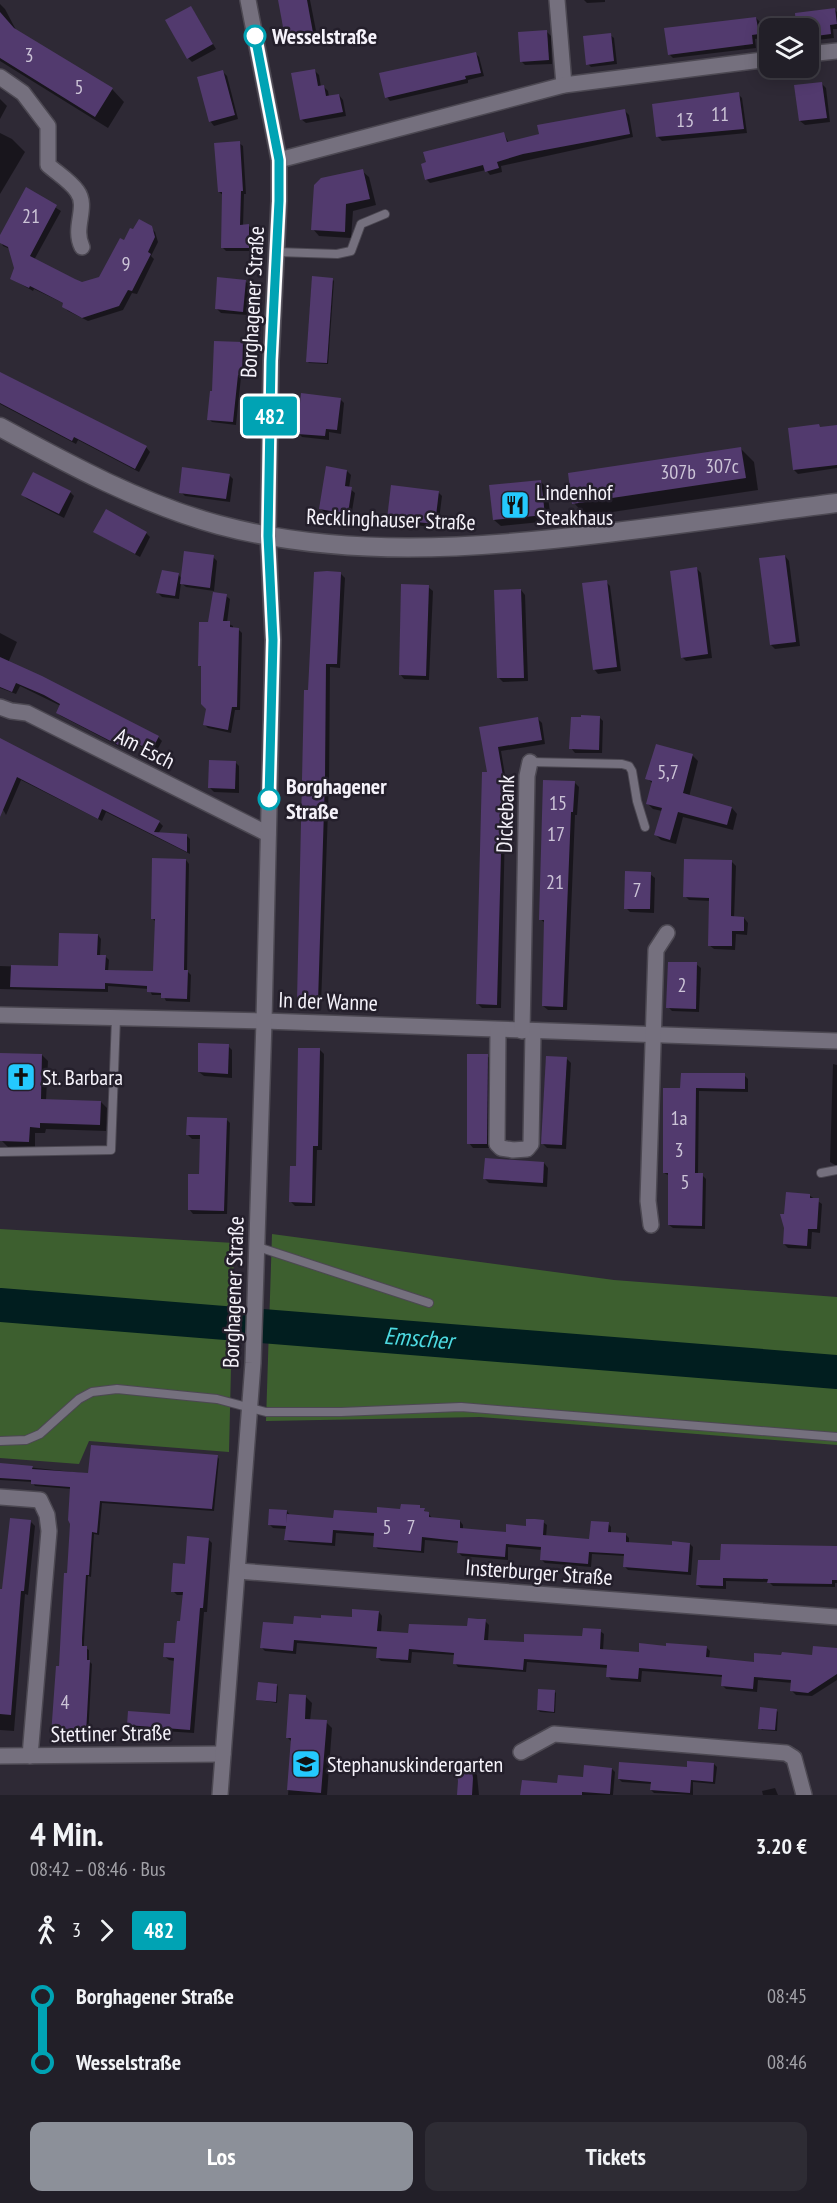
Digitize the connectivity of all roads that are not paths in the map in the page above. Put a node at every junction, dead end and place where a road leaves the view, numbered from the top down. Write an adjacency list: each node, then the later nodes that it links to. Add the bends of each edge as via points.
1 (248, 0): 8 (street, Borghagener Straße)
2 (557, 0): 7 (street)
3 (837, 51): 4 (street)
4 (819, 53)
5 (759, 60): 7 (street)
6 (0, 77): 10 (street, via 23,93 48,126 48,165 78,192 82,204 77,237)
7 (564, 85): 8 (street)
8 (279, 160): 11 (street, Borghagener Straße)
9 (386, 214): 11 (lane, via 361,224 351,252)
10 (82, 247)
11 (277, 252): 14 (street, Borghagener Straße)
12 (0, 427): 14 (street, Recklinghauser Straße, via 82,471 172,510)
13 (837, 503): 14 (street, Recklinghauser Straße, via 635,530 465,547 318,544)
14 (268, 536): 18 (street, Borghagener Straße, via 273,640)
15 (0, 706): 18 (street, Am Esch, via 27,713)
16 (530, 762): 17 (lane, Dickebank, via 629,766); 24 (street, Dickebank)
17 (645, 827)
18 (268, 834): 22 (street, Borghagener Straße)
19 (667, 933): 25 (street, via 656,950)
20 (0, 1015): 21 (street, In der Wanne)
21 (116, 1018): 22 (street, In der Wanne); 27 (lane, via 111,1150)
22 (264, 1021): 23 (street, In der Wanne); 31 (street, Borghagener Straße)
23 (498, 1030): 24 (street, In der Wanne); 24 (street, Dickebank, via 497,1144 513,1150 527,1149 531,1144)
24 (528, 1031): 25 (street, In der Wanne)
25 (653, 1033): 26 (street, In der Wanne); 30 (street, via 648,1201)
26 (837, 1041)
27 (0, 1152)
28 (837, 1170): 29 (lane)
29 (821, 1173)
30 (651, 1226)
31 (258, 1247): 32 (lane); 33 (street, Borghagener Straße)
32 (429, 1303)
33 (250, 1407): 34 (lane, via 266,1412 461,1407); 35 (lane, via 217,1399 128,1390 92,1392 40,1434 26,1440); 37 (street, Borghagener Straße)
34 (837, 1437)
35 (0, 1441)
36 (0, 1497): 42 (street, via 40,1500 49,1531)
37 (238, 1571): 38 (street, Insterburger Straße); 40 (street, Borghagener Straße)
38 (837, 1617)
39 (521, 1752): 44 (street, via 554,1734 786,1753 794,1758)
40 (223, 1754): 42 (street, Stettiner Straße); 43 (street, Borghagener Straße)
41 (0, 1756): 42 (street, Stettiner Straße)
42 (30, 1756)
43 (220, 1795)
44 (804, 1795)

